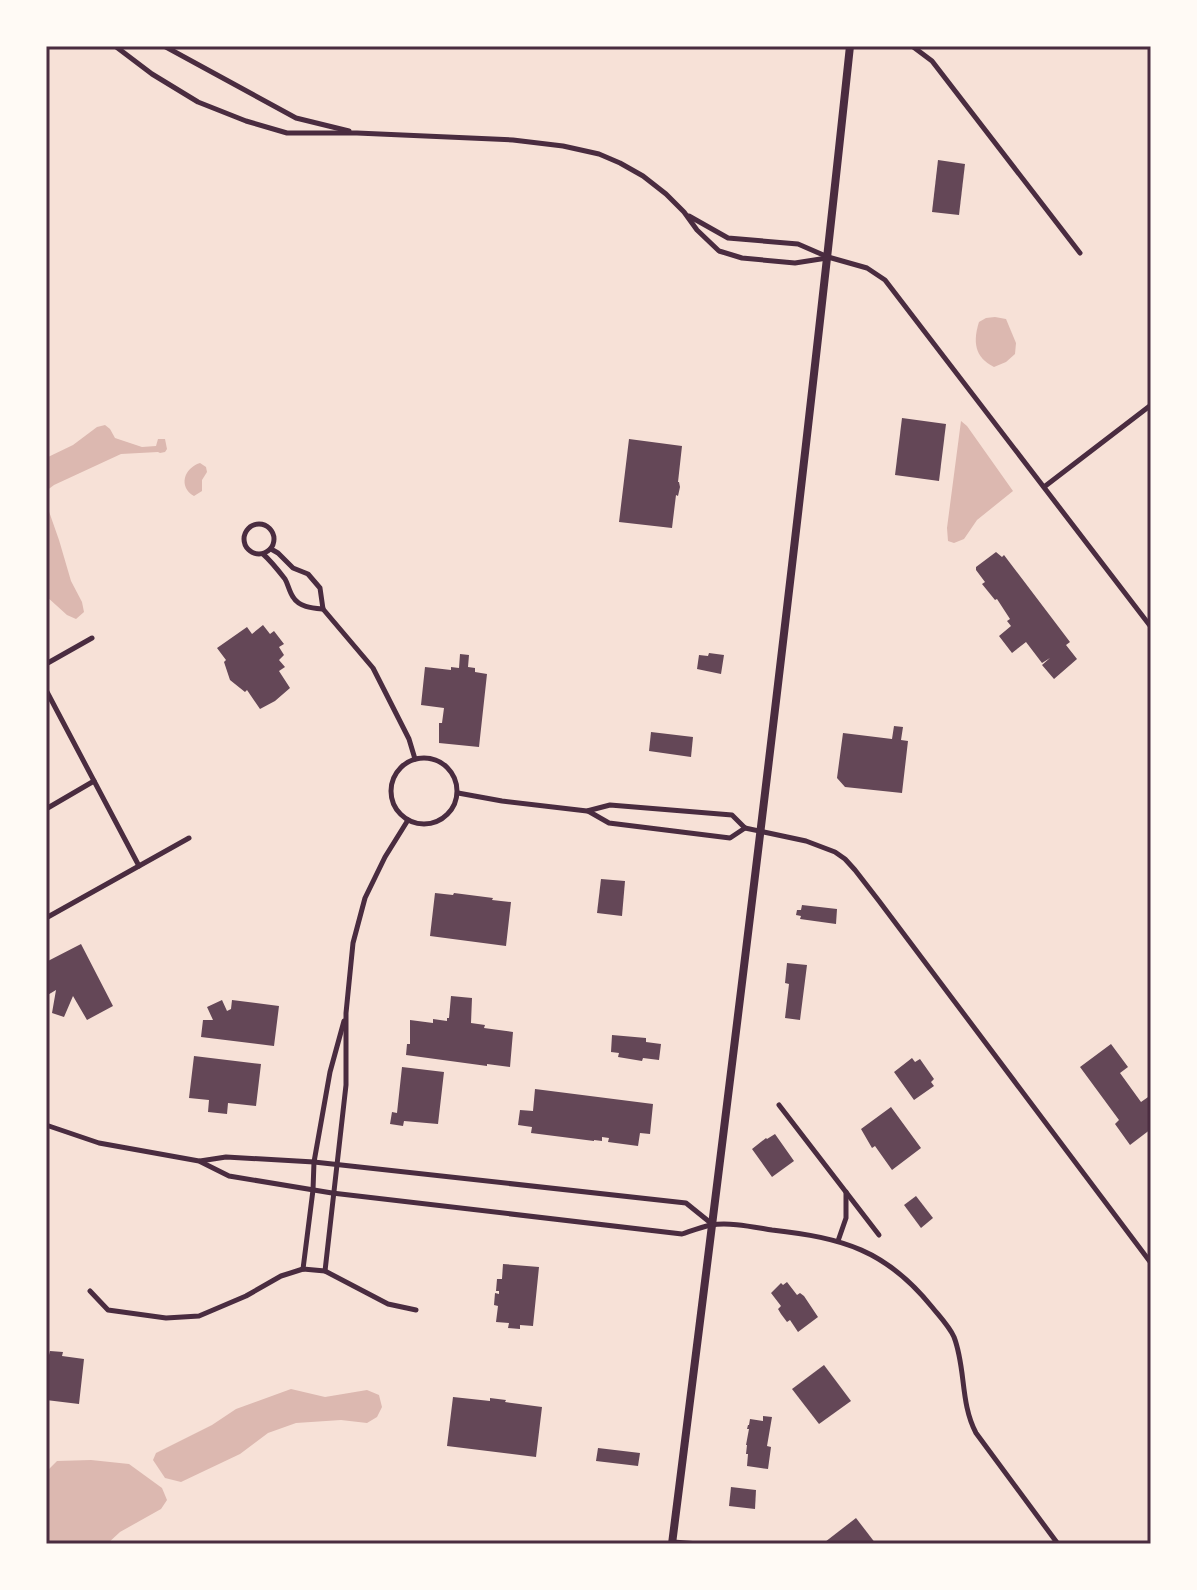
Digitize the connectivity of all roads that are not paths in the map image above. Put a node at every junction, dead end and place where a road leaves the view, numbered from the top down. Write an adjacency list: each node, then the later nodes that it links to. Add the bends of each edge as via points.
1 (115, 46): 5 (street, via 198,102 246,121 287,133)
2 (164, 46): 5 (street, via 296,118)
3 (850, 46): 8 (main road)
4 (912, 46): 7 (street, via 932,61)
5 (357, 133): 6 (street, via 513,140 599,154 643,176)
6 (684, 212): 8 (street, via 728,238 798,244); 8 (street, via 719,251 795,263)
7 (1080, 253)
8 (828, 257): 10 (street, via 867,268 885,280); 25 (main road)
9 (1151, 405): 10 (street)
10 (1044, 487): 14 (street)
11 (271, 549): 12 (street); 12 (street, via 270,528 252,526 245,544); 13 (street, via 308,574 320,588)
12 (262, 554): 13 (street, via 299,603)
13 (323, 609): 18 (street, via 373,668)
14 (1151, 627)
15 (92, 638): 16 (street)
16 (46, 664)
17 (46, 690): 19 (street)
18 (415, 759): 20 (street, via 445,765); 23 (street, via 399,770 391,789 396,808)
19 (94, 781): 21 (street); 27 (street)
20 (458, 793): 22 (street); 23 (street, via 442,819 422,824)
21 (46, 809)
22 (587, 811): 24 (street, via 610,805 732,815); 24 (street, via 609,823 730,838)
23 (408, 820): 29 (street, via 365,898 353,943)
24 (745, 828): 25 (street)
25 (759, 830): 38 (main road); 41 (street, via 825,847 855,870)
26 (189, 838): 27 (street)
27 (139, 866): 28 (street)
28 (46, 918)
29 (346, 1013): 33 (street); 34 (street)
30 (779, 1105): 35 (street)
31 (46, 1125): 32 (street, via 99,1143)
32 (199, 1161): 33 (street, via 226,1157); 36 (street, via 229,1176)
33 (314, 1162): 34 (street); 36 (street)
34 (338, 1166): 37 (street); 38 (street, via 686,1203)
35 (845, 1189): 39 (street); 40 (street, via 846,1218)
36 (313, 1190): 37 (street); 42 (street)
37 (332, 1193): 38 (street, via 682,1234); 43 (street)
38 (713, 1225): 40 (street); 46 (main road)
39 (879, 1235)
40 (838, 1241): 48 (street, via 899,1272 948,1326 958,1352 968,1418)
41 (1151, 1263)
42 (303, 1269): 43 (street); 44 (street, via 199,1316 166,1318 108,1310)
43 (325, 1271): 45 (street, via 388,1304)
44 (90, 1291)
45 (416, 1310)
46 (673, 1543): 47 (street)
47 (699, 1544)
48 (1058, 1544)

